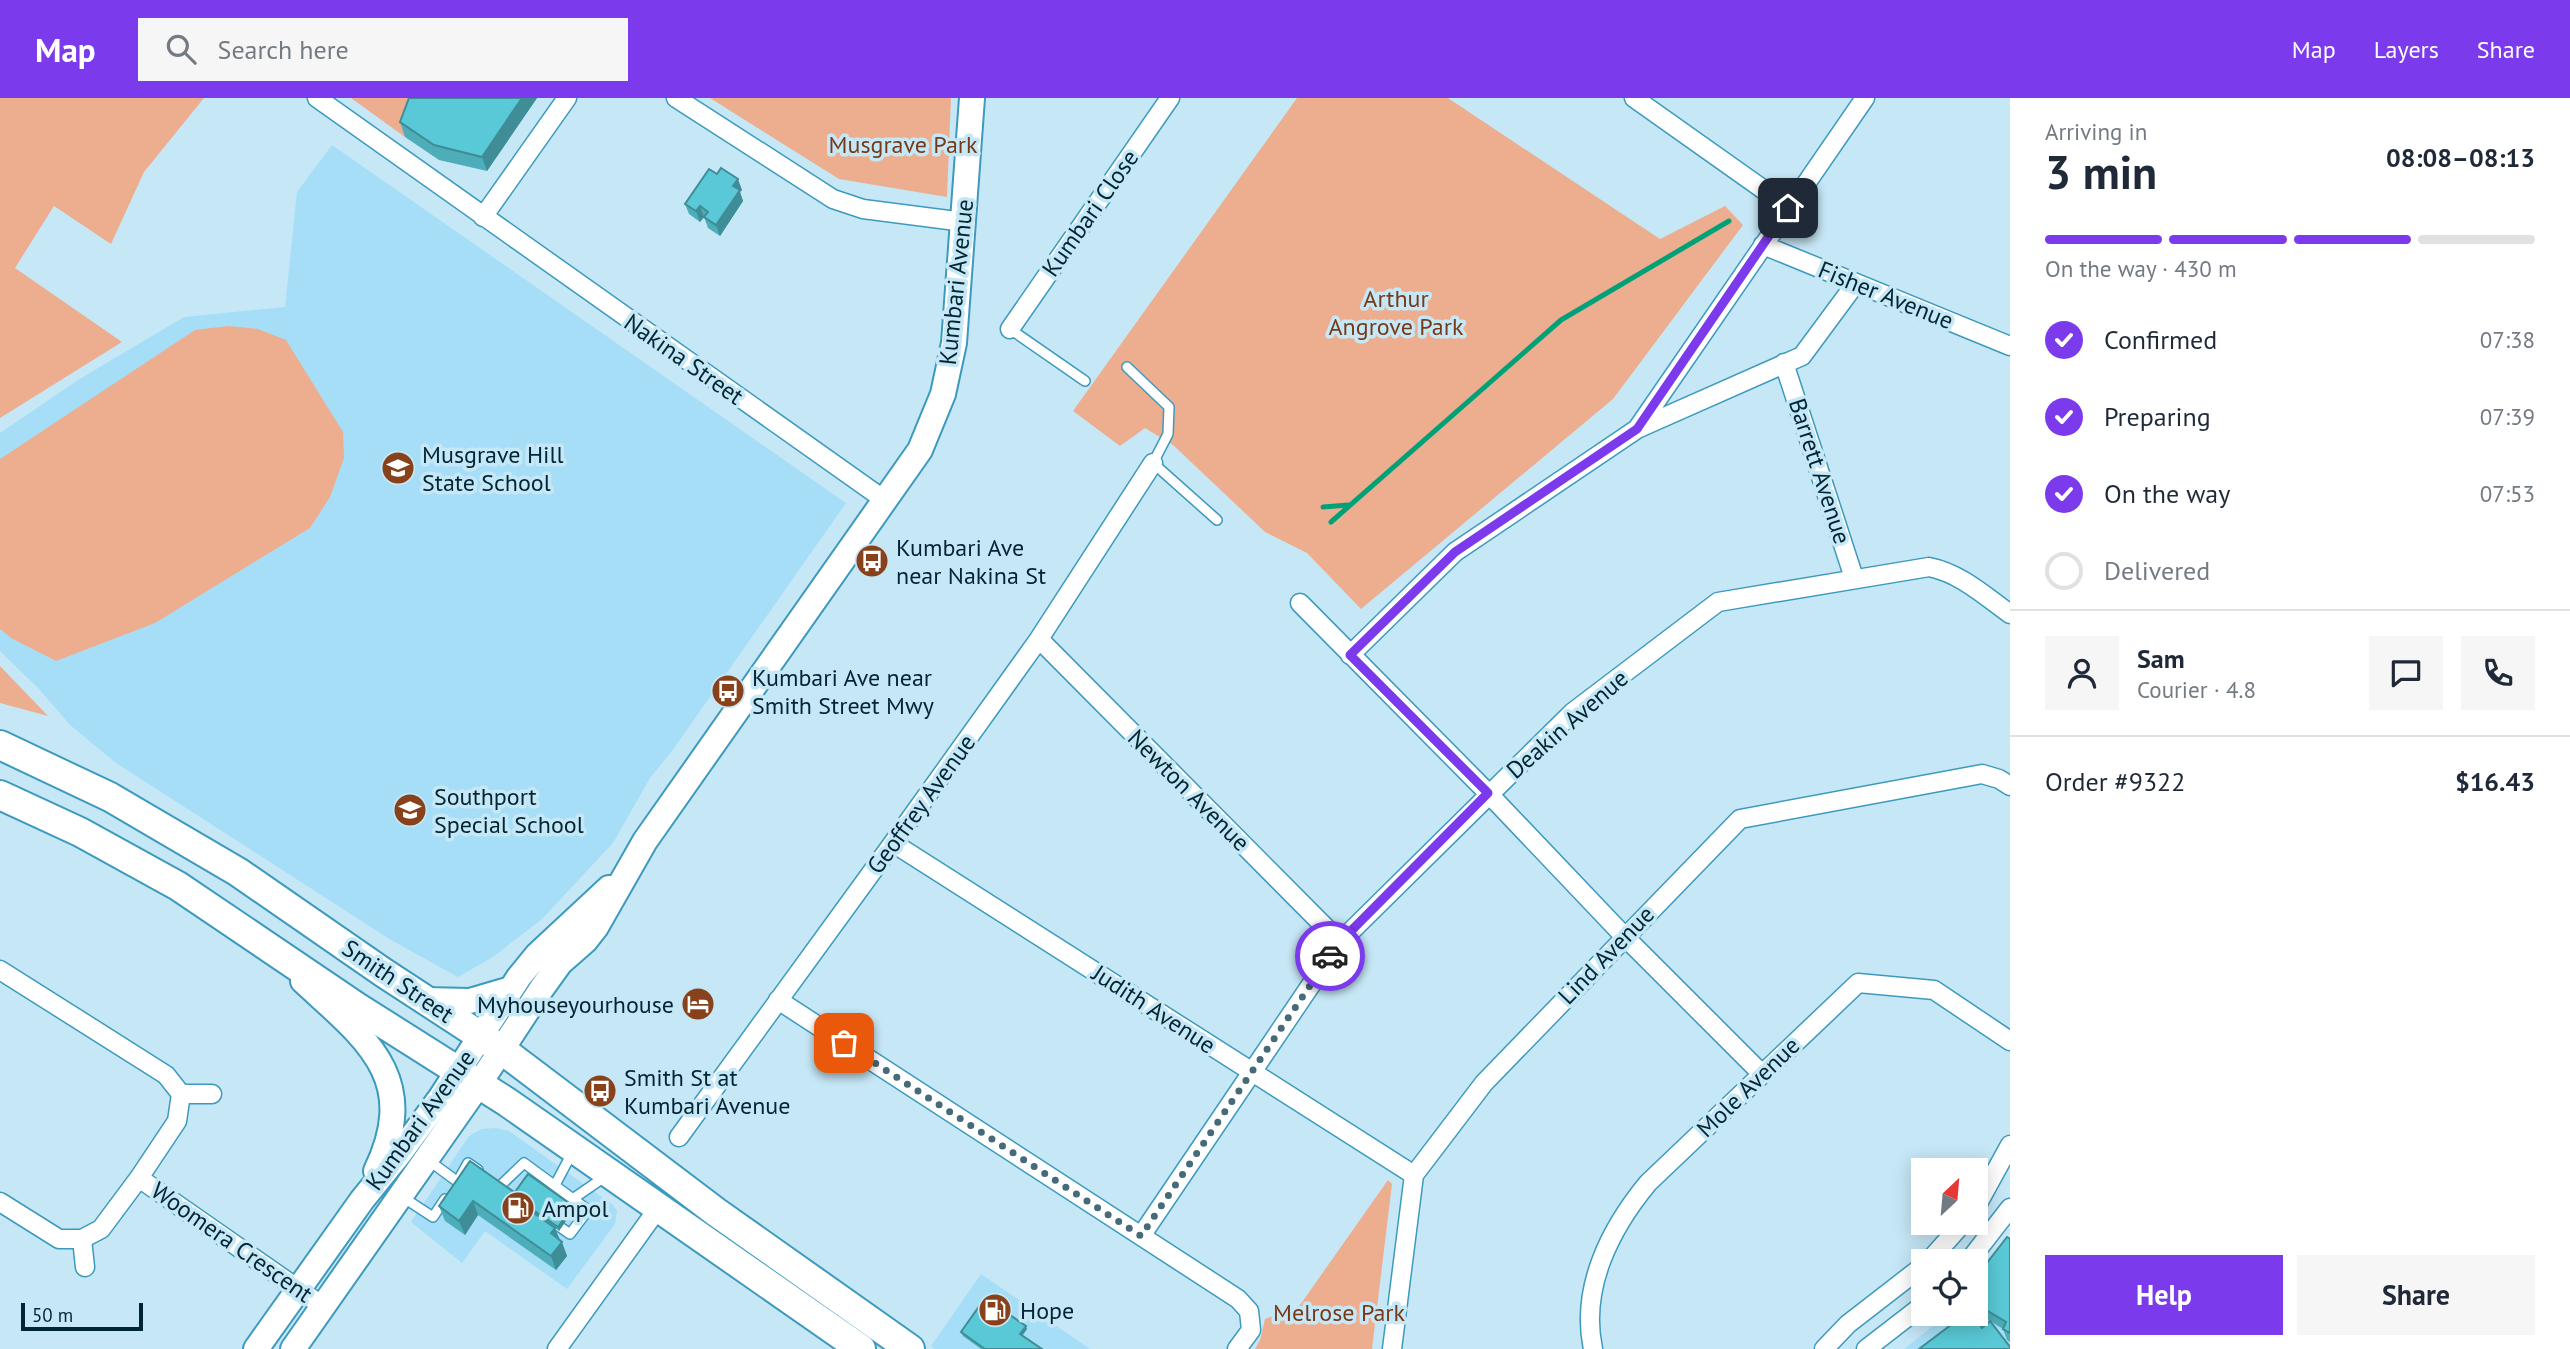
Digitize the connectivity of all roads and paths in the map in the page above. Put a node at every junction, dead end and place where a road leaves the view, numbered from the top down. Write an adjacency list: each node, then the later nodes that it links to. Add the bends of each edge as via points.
1 (317, 98): 9 (street, Nakina Street)
2 (567, 98): 9 (street)
3 (676, 98): 10 (street, via 833,199 863,209)
4 (972, 98): 10 (main road, Kumbari Avenue)
5 (1170, 98): 13 (street, Kumbari Close)
6 (1634, 98): 8 (street)
7 (1865, 98): 8 (street)
8 (1788, 208): 11 (street)
9 (483, 217): 20 (street, Nakina Street)
10 (964, 222): 20 (main road, Kumbari Avenue, via 954,344 943,394 920,450)
11 (1763, 244): 12 (street, Fisher Avenue); 18 (street)
12 (1856, 283): 14 (street, Fisher Avenue); 15 (street, via 1802,356)
13 (1010, 329): 17 (lane)
14 (2010, 346)
15 (1784, 363): 18 (street); 22 (street, Barrett Avenue)
16 (1127, 368): 19 (lane, via 1169,407 1168,434)
17 (1085, 381)
18 (1637, 429): 26 (street, via 1455,552)
19 (1153, 463): 21 (lane); 25 (street, Geoffrey Avenue)
20 (886, 501): 32 (main road, Kumbari Avenue)
21 (1217, 520)
22 (1854, 578): 24 (street, Deakin Avenue, via 1916,568 1941,569); 29 (street, Deakin Avenue, via 1718,603 1573,712)
23 (1300, 603): 26 (street)
24 (2010, 614)
25 (1039, 639): 31 (street, Geoffrey Avenue); 35 (street, Newton Avenue)
26 (1350, 655): 29 (street)
27 (0, 745): 38 (highway, Smith Street, via 110,797 193,844)
28 (2010, 786): 34 (street, Lind Avenue, via 1990,775 1970,775 1740,820)
29 (1488, 793): 34 (street); 35 (street, Deakin Avenue)
30 (0, 795): 33 (highway, Smith Street, via 143,866)
31 (893, 843): 39 (street, Geoffrey Avenue); 42 (street, Judith Avenue)
32 (625, 873): 37 (main road, Kumbari Avenue, via 537,956); 41 (main road, Kumbari Avenue, via 585,941)
33 (250, 933): 44 (highway, Smith Street); 61 (main road, via 360,1034 384,1068 392,1098 391,1129)
34 (1624, 936): 43 (street); 52 (street, Lind Avenue, via 1484,1083)
35 (1340, 942): 42 (street, Deakin Avenue)
36 (0, 970): 45 (street, via 166,1075)
37 (510, 989): 38 (main road, via 470,1001); 41 (main road, Kumbari Avenue)
38 (425, 1000): 41 (highway, Smith Street)
39 (778, 1000): 47 (street, Geoffrey Avenue); 67 (street)
40 (2010, 1041): 43 (street, Mole Avenue, via 1934,990 1858,983)
41 (491, 1042): 44 (main road, Kumbari Avenue); 79 (highway, Smith Street, via 696,1198)
42 (1252, 1072): 52 (street, Judith Avenue); 67 (street, Deakin Avenue)
43 (1761, 1073): 82 (street, Mole Avenue, via 1648,1183 1620,1220 1594,1288 1590,1315)
44 (469, 1077): 49 (highway, Smith Street); 50 (main road, Kumbari Avenue); 61 (main road, Kumbari Avenue)
45 (181, 1094): 46 (street); 53 (street, Woomera Crescent, via 177,1121)
46 (212, 1094)
47 (679, 1137)
48 (2010, 1144): 57 (street)
49 (575, 1148): 51 (highway, Smith Street); 55 (lane)
50 (426, 1159): 54 (lane); 59 (main road, Kumbari Avenue)
51 (610, 1173): 60 (lane); 64 (highway, Smith Street)
52 (1414, 1175): 81 (street)
53 (139, 1178): 68 (street, Woomera Crescent, via 101,1228); 72 (street, Woomera Crescent)
54 (458, 1182): 56 (lane, via 468,1163); 59 (lane, via 433,1217)
55 (555, 1185): 56 (lane, via 524,1163); 60 (lane)
56 (500, 1186): 58 (lane)
57 (1988, 1186)
58 (510, 1193)
59 (400, 1195): 73 (main road, Kumbari Avenue)
60 (574, 1198): 66 (lane, via 588,1210 569,1234)
61 (362, 1200): 72 (main road, Kumbari Avenue)
62 (0, 1202): 68 (street, via 59,1239)
63 (1988, 1203): 65 (street)
64 (659, 1207): 75 (highway, Smith Street); 78 (street)
65 (2010, 1208): 69 (street)
66 (540, 1213)
67 (1141, 1236): 80 (street, via 1238,1298 1249,1311 1251,1330)
68 (82, 1239): 70 (street)
69 (1978, 1249)
70 (85, 1267)
71 (1911, 1275): 83 (street, via 1847,1324)
72 (298, 1289): 73 (street, Woomera Crescent); 76 (main road, Kumbari Avenue)
73 (324, 1307): 77 (main road, Kumbari Avenue)
74 (1911, 1315): 84 (street)
75 (858, 1348)
76 (256, 1349)
77 (293, 1349)
78 (557, 1349)
79 (910, 1349)
80 (1237, 1349)
81 (1392, 1349)
82 (1593, 1349)
83 (1824, 1349)
84 (1866, 1349)

